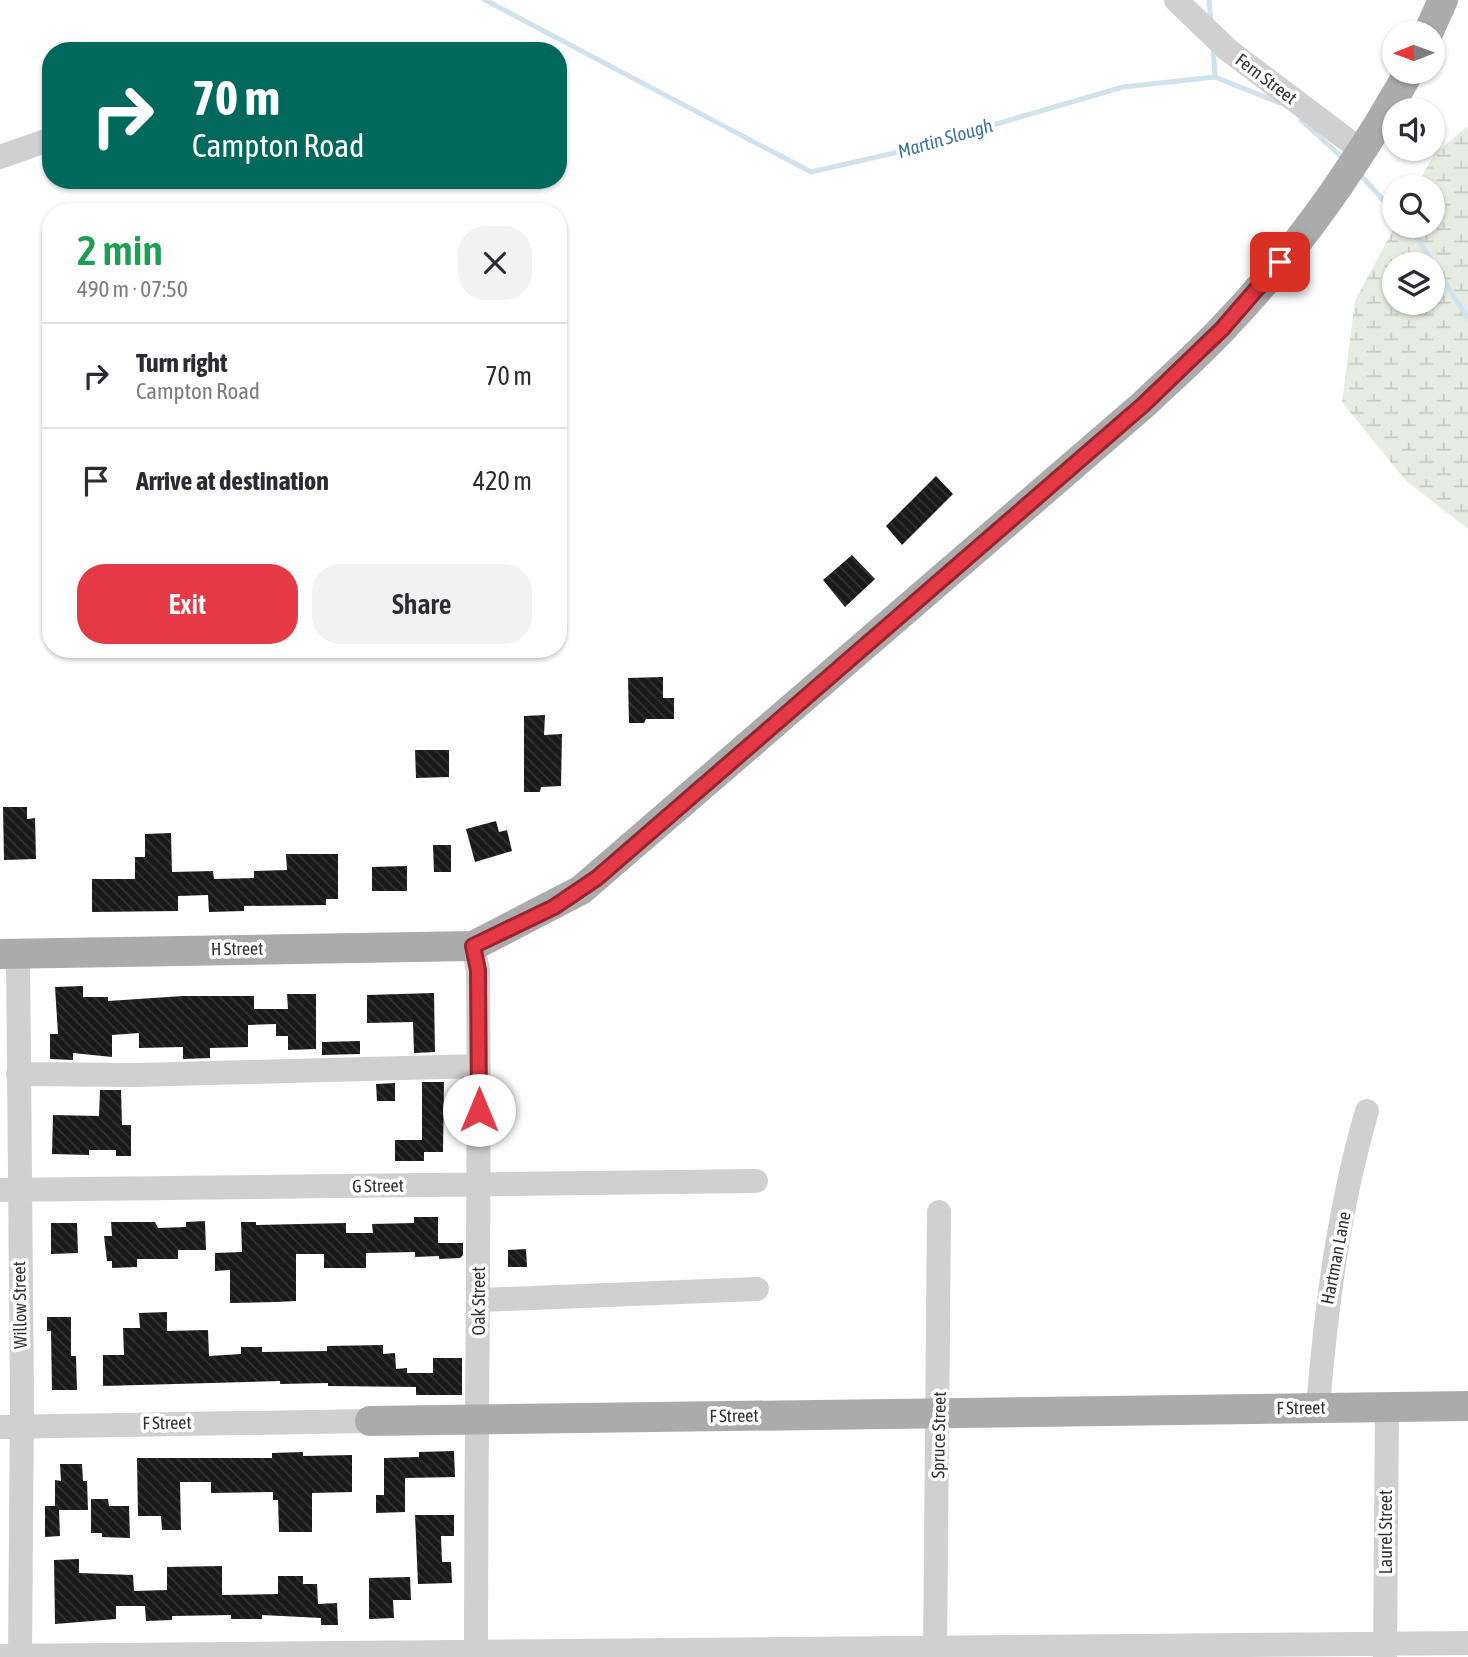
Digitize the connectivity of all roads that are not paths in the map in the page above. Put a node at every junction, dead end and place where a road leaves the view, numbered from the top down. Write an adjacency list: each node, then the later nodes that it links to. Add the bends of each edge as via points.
1 (1176, 0): 6 (street, Fern Street, via 1228,50)
2 (1443, 0): 3 (main road)
3 (1434, 21)
4 (1402, 84): 6 (main road)
5 (42, 142): 7 (street)
6 (1362, 151): 8 (main road, via 1320,212 1247,302 1143,405 597,878 554,907)
7 (0, 157)
8 (473, 946): 9 (main road, H Street); 10 (street, Oak Street, via 478,970)
9 (9, 954): 11 (street, Willow Street)
10 (479, 1066): 11 (street, via 136,1075); 14 (street, Oak Street)
11 (18, 1073): 15 (street, Willow Street)
12 (1367, 1111): 20 (street, Hartman Lane, via 1325,1314)
13 (755, 1181): 14 (street, G Street)
14 (479, 1184): 15 (street, G Street); 18 (street, Oak Street)
15 (9, 1190): 25 (street, Willow Street)
16 (939, 1212): 22 (street, Spruce Street)
17 (757, 1289): 18 (street)
18 (480, 1300): 23 (street, Oak Street)
19 (1468, 1406): 21 (main road, F Street)
20 (1318, 1407): 21 (main road, F Street); 22 (main road, F Street)
21 (1387, 1407): 27 (street, Laurel Street)
22 (939, 1413): 23 (main road, F Street); 28 (street, Spruce Street)
23 (477, 1419): 24 (main road, F Street); 29 (street, Oak Street)
24 (369, 1420): 25 (street, F Street)
25 (10, 1427): 30 (street, Willow Street)
26 (1468, 1643): 27 (street)
27 (1385, 1650): 28 (street)
28 (935, 1653): 29 (street)
29 (476, 1655): 30 (street)
30 (13, 1656)

